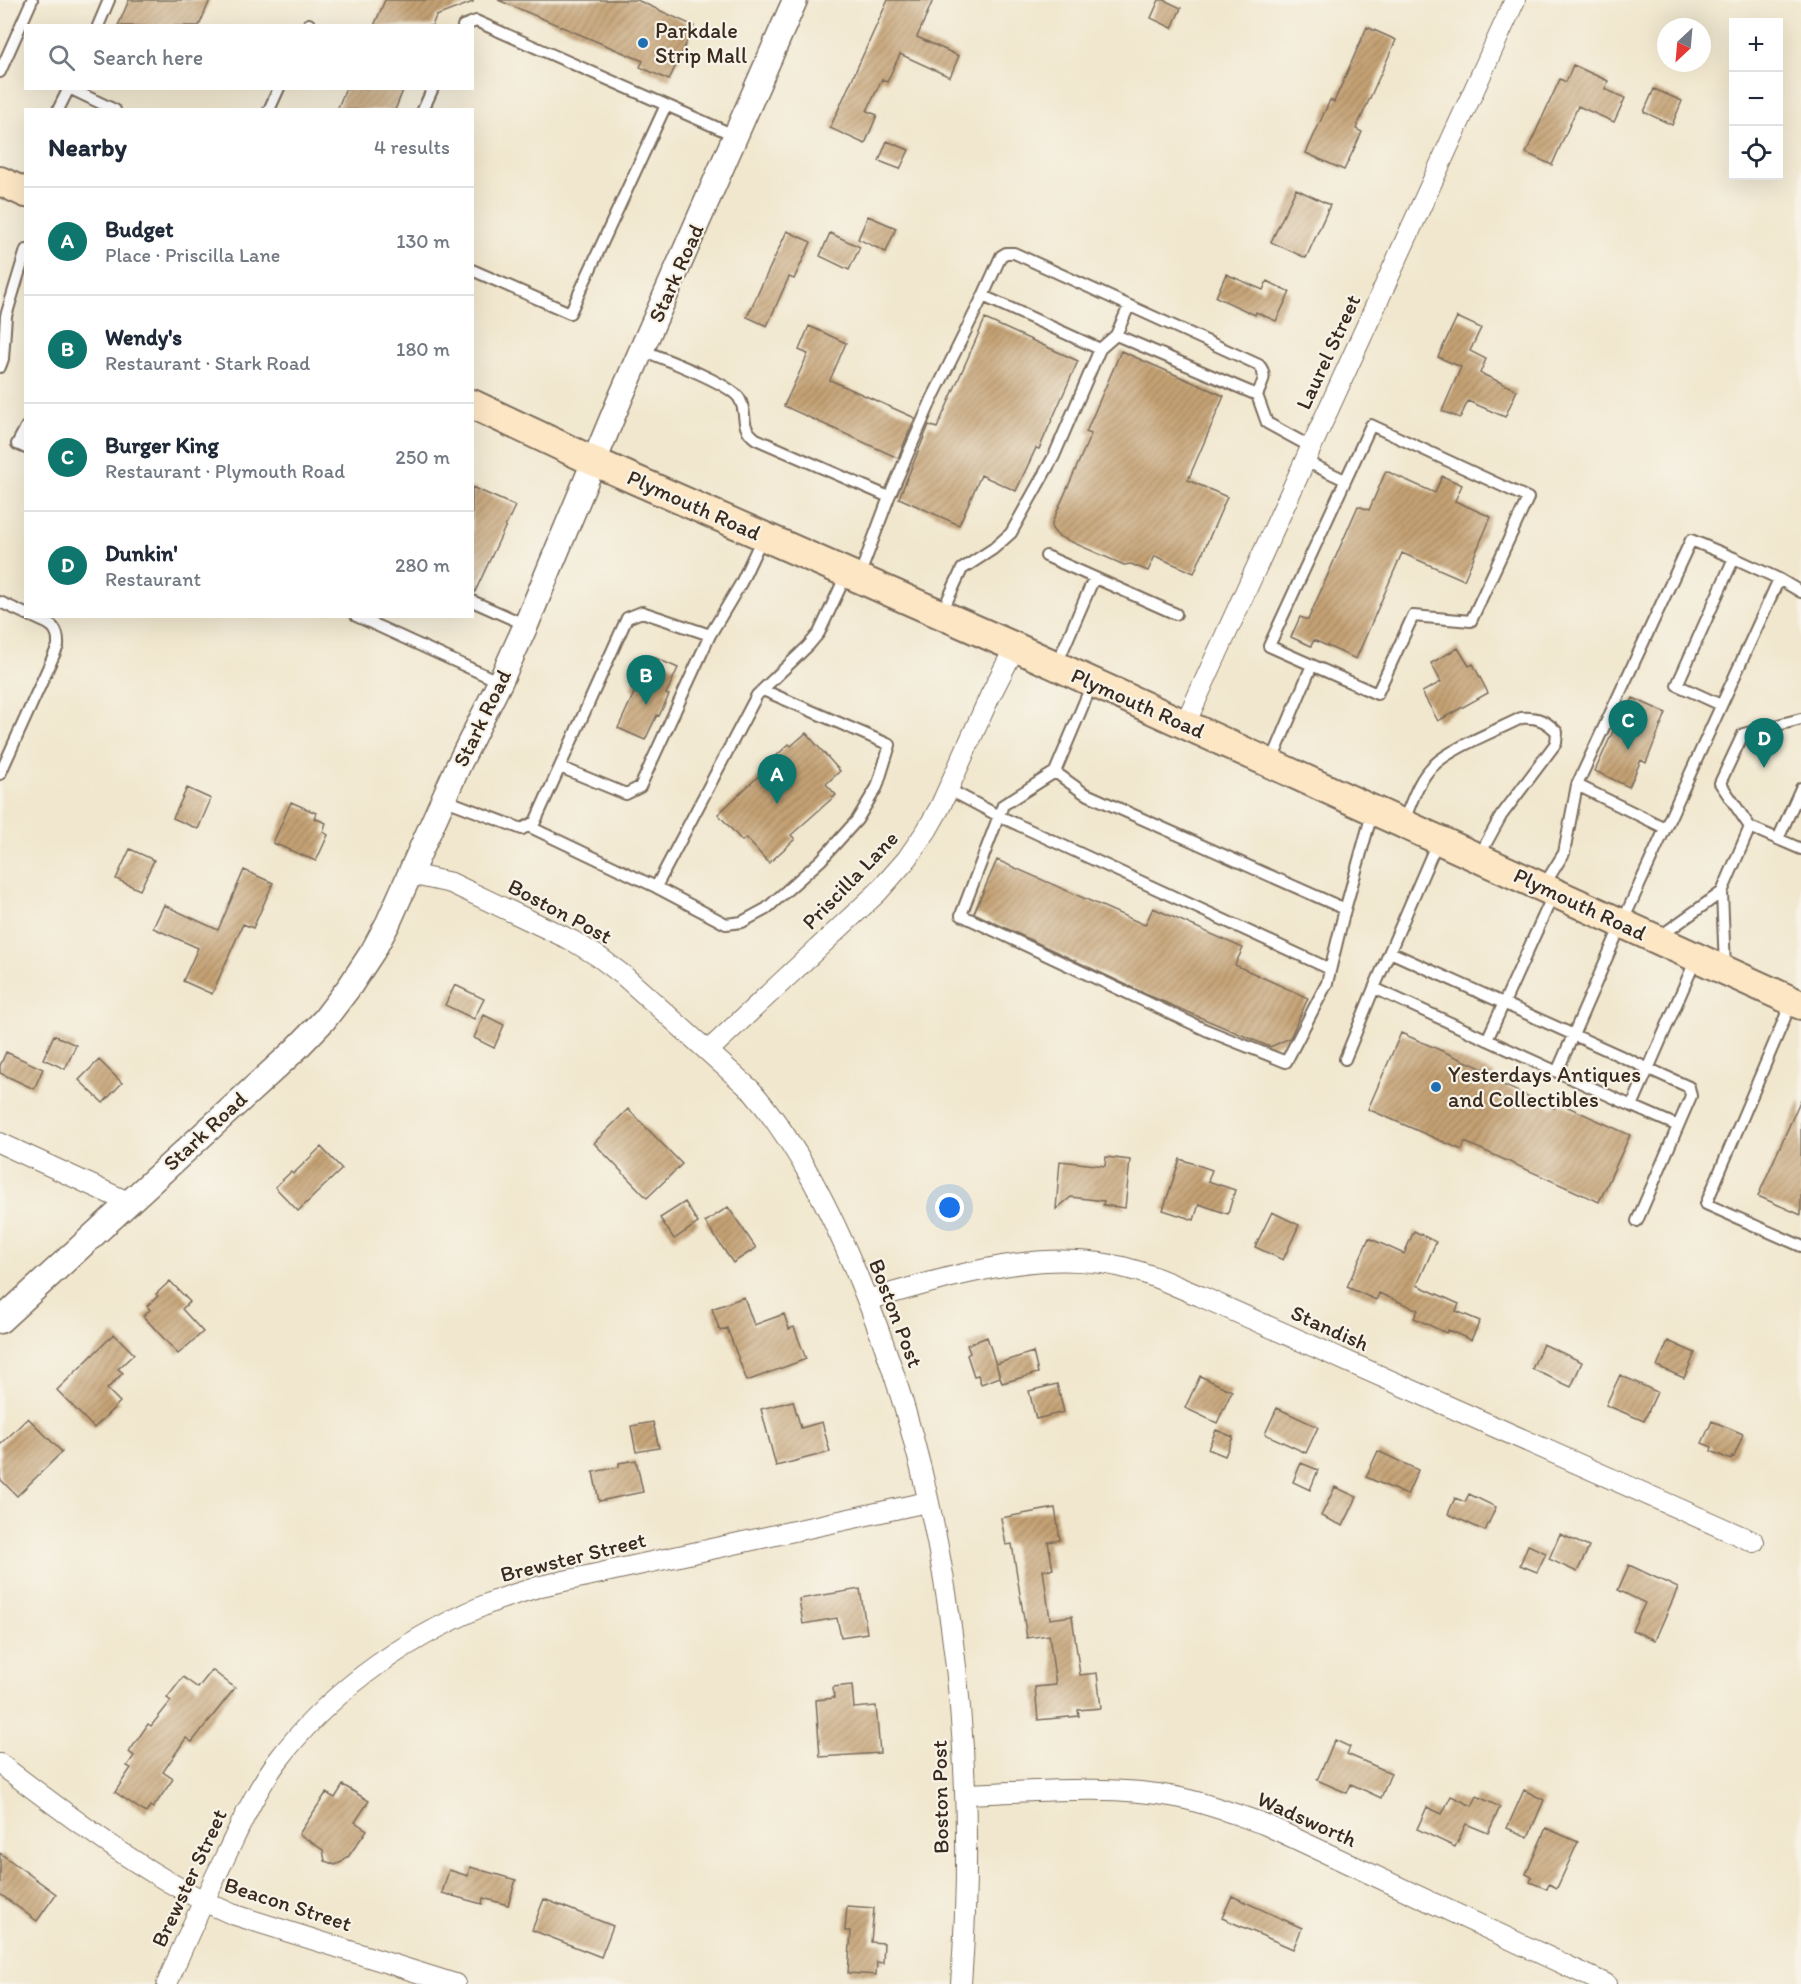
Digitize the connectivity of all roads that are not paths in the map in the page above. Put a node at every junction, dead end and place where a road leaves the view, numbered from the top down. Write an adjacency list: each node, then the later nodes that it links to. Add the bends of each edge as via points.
1 (32, 0): 7 (lane)
2 (109, 0): 5 (lane)
3 (795, 0): 17 (street, Stark Road)
4 (1515, 0): 30 (street, Laurel Street)
5 (99, 24)
6 (468, 24): 12 (lane, via 476,21)
7 (0, 72)
8 (68, 90): 13 (lane)
9 (73, 90): 14 (lane)
10 (278, 90): 15 (lane)
11 (432, 90): 16 (lane)
12 (666, 105): 17 (lane); 19 (lane, via 570,313)
13 (59, 108)
14 (111, 108)
15 (270, 108)
16 (424, 108)
17 (736, 136): 24 (street, Stark Road)
18 (24, 257): 25 (lane, via 6,316)
19 (474, 271)
20 (983, 296): 21 (lane, via 1000,256 1014,253); 23 (lane); 33 (lane, via 932,399)
21 (1129, 306): 22 (lane); 26 (lane, via 1259,365 1265,377)
22 (1116, 335): 23 (lane); 26 (lane)
23 (1100, 349): 44 (lane, via 1054,456 1011,533 962,569)
24 (642, 350): 31 (street, Stark Road); 33 (lane, via 722,385 738,396 748,433 756,439)
25 (0, 367)
26 (1257, 395): 30 (lane, via 1267,423)
27 (474, 405): 31 (main road, Plymouth Road)
28 (24, 431): 29 (lane, via 17,444)
29 (24, 447)
30 (1308, 454): 32 (lane); 58 (street, Laurel Street)
31 (596, 462): 34 (main road, Plymouth Road); 48 (street, Stark Road)
32 (1345, 480): 51 (lane, via 1269,646); 51 (lane, via 1371,425 1528,498 1471,621 1413,616 1377,694)
33 (890, 497): 37 (lane)
34 (763, 536): 37 (main road, Plymouth Road); 49 (lane)
35 (1046, 556): 38 (lane)
36 (1734, 558): 39 (lane); 56 (lane, via 1677,685); 63 (lane, via 1691,540)
37 (853, 575): 44 (main road, Plymouth Road); 55 (lane, via 819,633)
38 (1094, 578): 45 (lane); 52 (lane)
39 (1779, 579): 40 (lane); 56 (lane)
40 (1801, 592)
41 (474, 601): 48 (lane)
42 (0, 602): 43 (lane)
43 (24, 613)
44 (940, 614): 50 (main road, Plymouth Road)
45 (1176, 614)
46 (35, 618): 62 (lane, via 52,626 58,634 58,646)
47 (360, 618): 53 (lane)
48 (526, 625): 53 (street, Stark Road)
49 (710, 635): 60 (lane, via 642,612 627,618); 60 (lane, via 640,787 626,794)
50 (1015, 647): 52 (main road, Plymouth Road); 65 (street, Priscilla Lane)
51 (1312, 665): 59 (lane)
52 (1056, 666): 54 (main road, Plymouth Road)
53 (500, 682): 66 (street, Stark Road)
54 (1093, 682): 58 (main road, Plymouth Road); 61 (lane)
55 (763, 690): 78 (lane, via 747,712); 78 (lane, via 890,745 877,787 857,820 821,860 766,909 742,922 726,924)
56 (1721, 705): 72 (lane)
57 (1801, 719): 71 (lane, via 1743,735 1738,744 1720,783)
58 (1185, 724): 59 (main road, Plymouth Road)
59 (1271, 763): 67 (main road, Plymouth Road)
60 (560, 767): 70 (lane, via 535,822)
61 (1055, 772): 68 (lane, via 1003,805); 81 (lane, via 1084,793)
62 (0, 774)
63 (1577, 784): 72 (lane); 79 (lane, via 1564,853)
64 (1801, 788): 73 (lane)
65 (948, 789): 68 (lane); 93 (street, Priscilla Lane, via 927,830 878,892)
66 (443, 799): 70 (lane, via 522,829); 77 (street, Stark Road)
67 (1373, 810): 69 (main road, Plymouth Road); 81 (lane)
68 (999, 816): 86 (lane); 86 (lane, via 961,915 1206,1030 1286,1062)
69 (1403, 823): 74 (main road, Plymouth Road); 76 (lane, via 1433,765 1521,718 1548,722 1557,732 1556,743 1502,816)
70 (528, 826): 78 (lane)
71 (1750, 827): 73 (lane); 80 (lane)
72 (1665, 828): 82 (lane)
73 (1778, 839): 75 (lane)
74 (1439, 840): 76 (main road, Plymouth Road); 84 (lane)
75 (1801, 849)
76 (1478, 858): 79 (main road, Plymouth Road)
77 (410, 874): 93 (street, Boston Post, via 451,883 573,941 623,975); 100 (street, Stark Road, via 373,951 324,1020)
78 (656, 887)
79 (1549, 890): 82 (main road, Plymouth Road); 90 (lane)
80 (1722, 892): 83 (lane); 87 (lane)
81 (1345, 909): 86 (lane)
82 (1622, 923): 83 (main road, Plymouth Road); 91 (lane)
83 (1656, 939): 85 (main road, Plymouth Road)
84 (1390, 952): 88 (lane); 90 (lane)
85 (1696, 957): 87 (main road, Plymouth Road); 95 (lane)
86 (1330, 969)
87 (1725, 971): 89 (main road, Plymouth Road)
88 (1374, 988): 92 (lane); 94 (lane)
89 (1798, 996): 102 (lane, via 1706,1204)
90 (1504, 1003): 91 (lane); 92 (lane)
91 (1574, 1034): 95 (lane); 96 (lane)
92 (1487, 1040): 96 (lane)
93 (708, 1051): 103 (street, Boston Post, via 767,1108 813,1182)
94 (1345, 1059)
95 (1649, 1068): 97 (lane); 98 (lane, via 1689,1087 1691,1096)
96 (1557, 1072): 97 (lane)
97 (1632, 1106): 98 (lane)
98 (1678, 1126): 101 (lane)
99 (0, 1143): 100 (street)
100 (129, 1202): 104 (street, Stark Road)
101 (1637, 1221)
102 (1801, 1246)
103 (867, 1300): 105 (street, Boston Post, via 906,1409); 106 (street, Standish, via 978,1270 1025,1262 1081,1262 1136,1270)
104 (0, 1321)
105 (927, 1502): 108 (street, Boston Post, via 959,1686); 109 (street, Brewster Street, via 541,1586 434,1629 352,1684 294,1741 253,1799)
106 (1754, 1542)
107 (0, 1764): 109 (street, Beacon Street, via 127,1857)
108 (965, 1794): 112 (street, Boston Post); 113 (street, Wadsworth, via 1124,1791 1215,1806 1264,1824)
109 (203, 1901): 110 (street, Brewster Street); 111 (street, Beacon Street, via 232,1914)
110 (167, 1984)
111 (455, 1984)
112 (961, 1984)
113 (1606, 1984)

